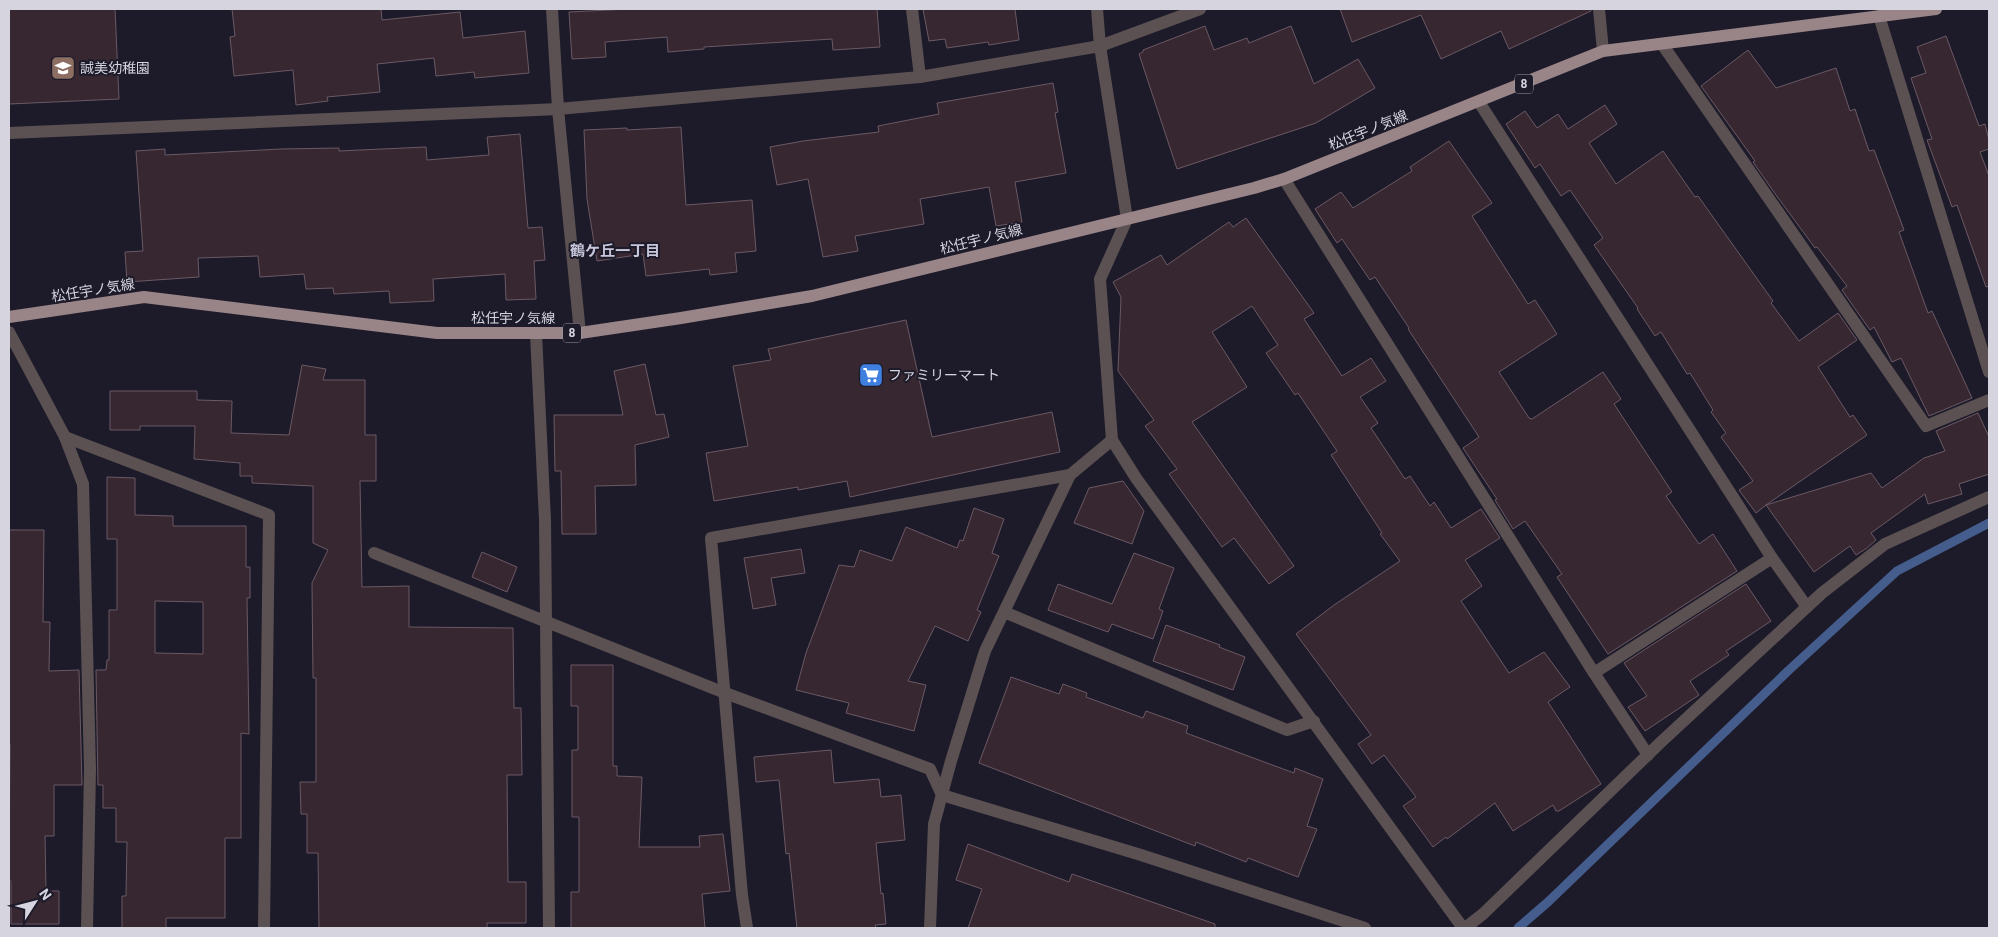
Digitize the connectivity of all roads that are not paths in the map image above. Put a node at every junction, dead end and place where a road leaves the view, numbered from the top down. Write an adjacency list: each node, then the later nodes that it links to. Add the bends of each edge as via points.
1 (552, 9): 13 (street)
2 (912, 9): 11 (street)
3 (1097, 9): 9 (street)
4 (1200, 9): 9 (street)
5 (1599, 9): 10 (street)
6 (1936, 9): 7 (main road, 松任宇ノ気線 / 8)
7 (1879, 16): 8 (main road, 松任宇ノ気線 / 8); 21 (street)
8 (1662, 44): 10 (main road, 松任宇ノ気線 / 8); 22 (street, via 1926,426)
9 (1100, 46): 11 (street); 16 (street)
10 (1604, 51): 12 (main road, 松任宇ノ気線 / 8)
11 (920, 77): 13 (street)
12 (1479, 102): 15 (main road, 松任宇ノ気線 / 8); 28 (street)
13 (558, 109): 14 (street); 19 (street)
14 (9, 133)
15 (1284, 179): 16 (main road, 松任宇ノ気線 / 8); 32 (street)
16 (1127, 219): 19 (main road, 松任宇ノ気線 / 8, via 812,296); 24 (street, via 1100,279)
17 (9, 318): 20 (main road, 松任宇ノ気線 / 8, via 144,297 437,333)
18 (9, 332): 23 (street)
19 (580, 333): 20 (main road, 松任宇ノ気線 / 8)
20 (536, 334): 31 (street, via 545,520)
21 (1989, 372)
22 (1989, 400)
23 (66, 437): 37 (street, via 83,484 90,768); 38 (street, via 269,515)
24 (1112, 440): 25 (street); 34 (street, via 1136,478)
25 (1070, 475): 30 (street); 33 (street, via 711,538)
26 (1989, 497): 29 (street, via 1884,544)
27 (374, 553): 31 (street)
28 (1772, 558): 29 (street); 32 (street)
29 (1806, 607): 35 (street)
30 (1004, 612): 34 (street, via 1287,730); 36 (street, via 985,651)
31 (546, 622): 33 (street); 39 (street)
32 (1594, 673): 35 (street)
33 (725, 693): 36 (street, via 930,769); 40 (street)
34 (1314, 722): 43 (street)
35 (1648, 754): 43 (street, via 1483,914)
36 (942, 794): 41 (street, via 934,824); 42 (street)
37 (87, 928)
38 (264, 928)
39 (549, 928)
40 (747, 928)
41 (930, 928)
42 (1365, 928)
43 (1464, 928)

